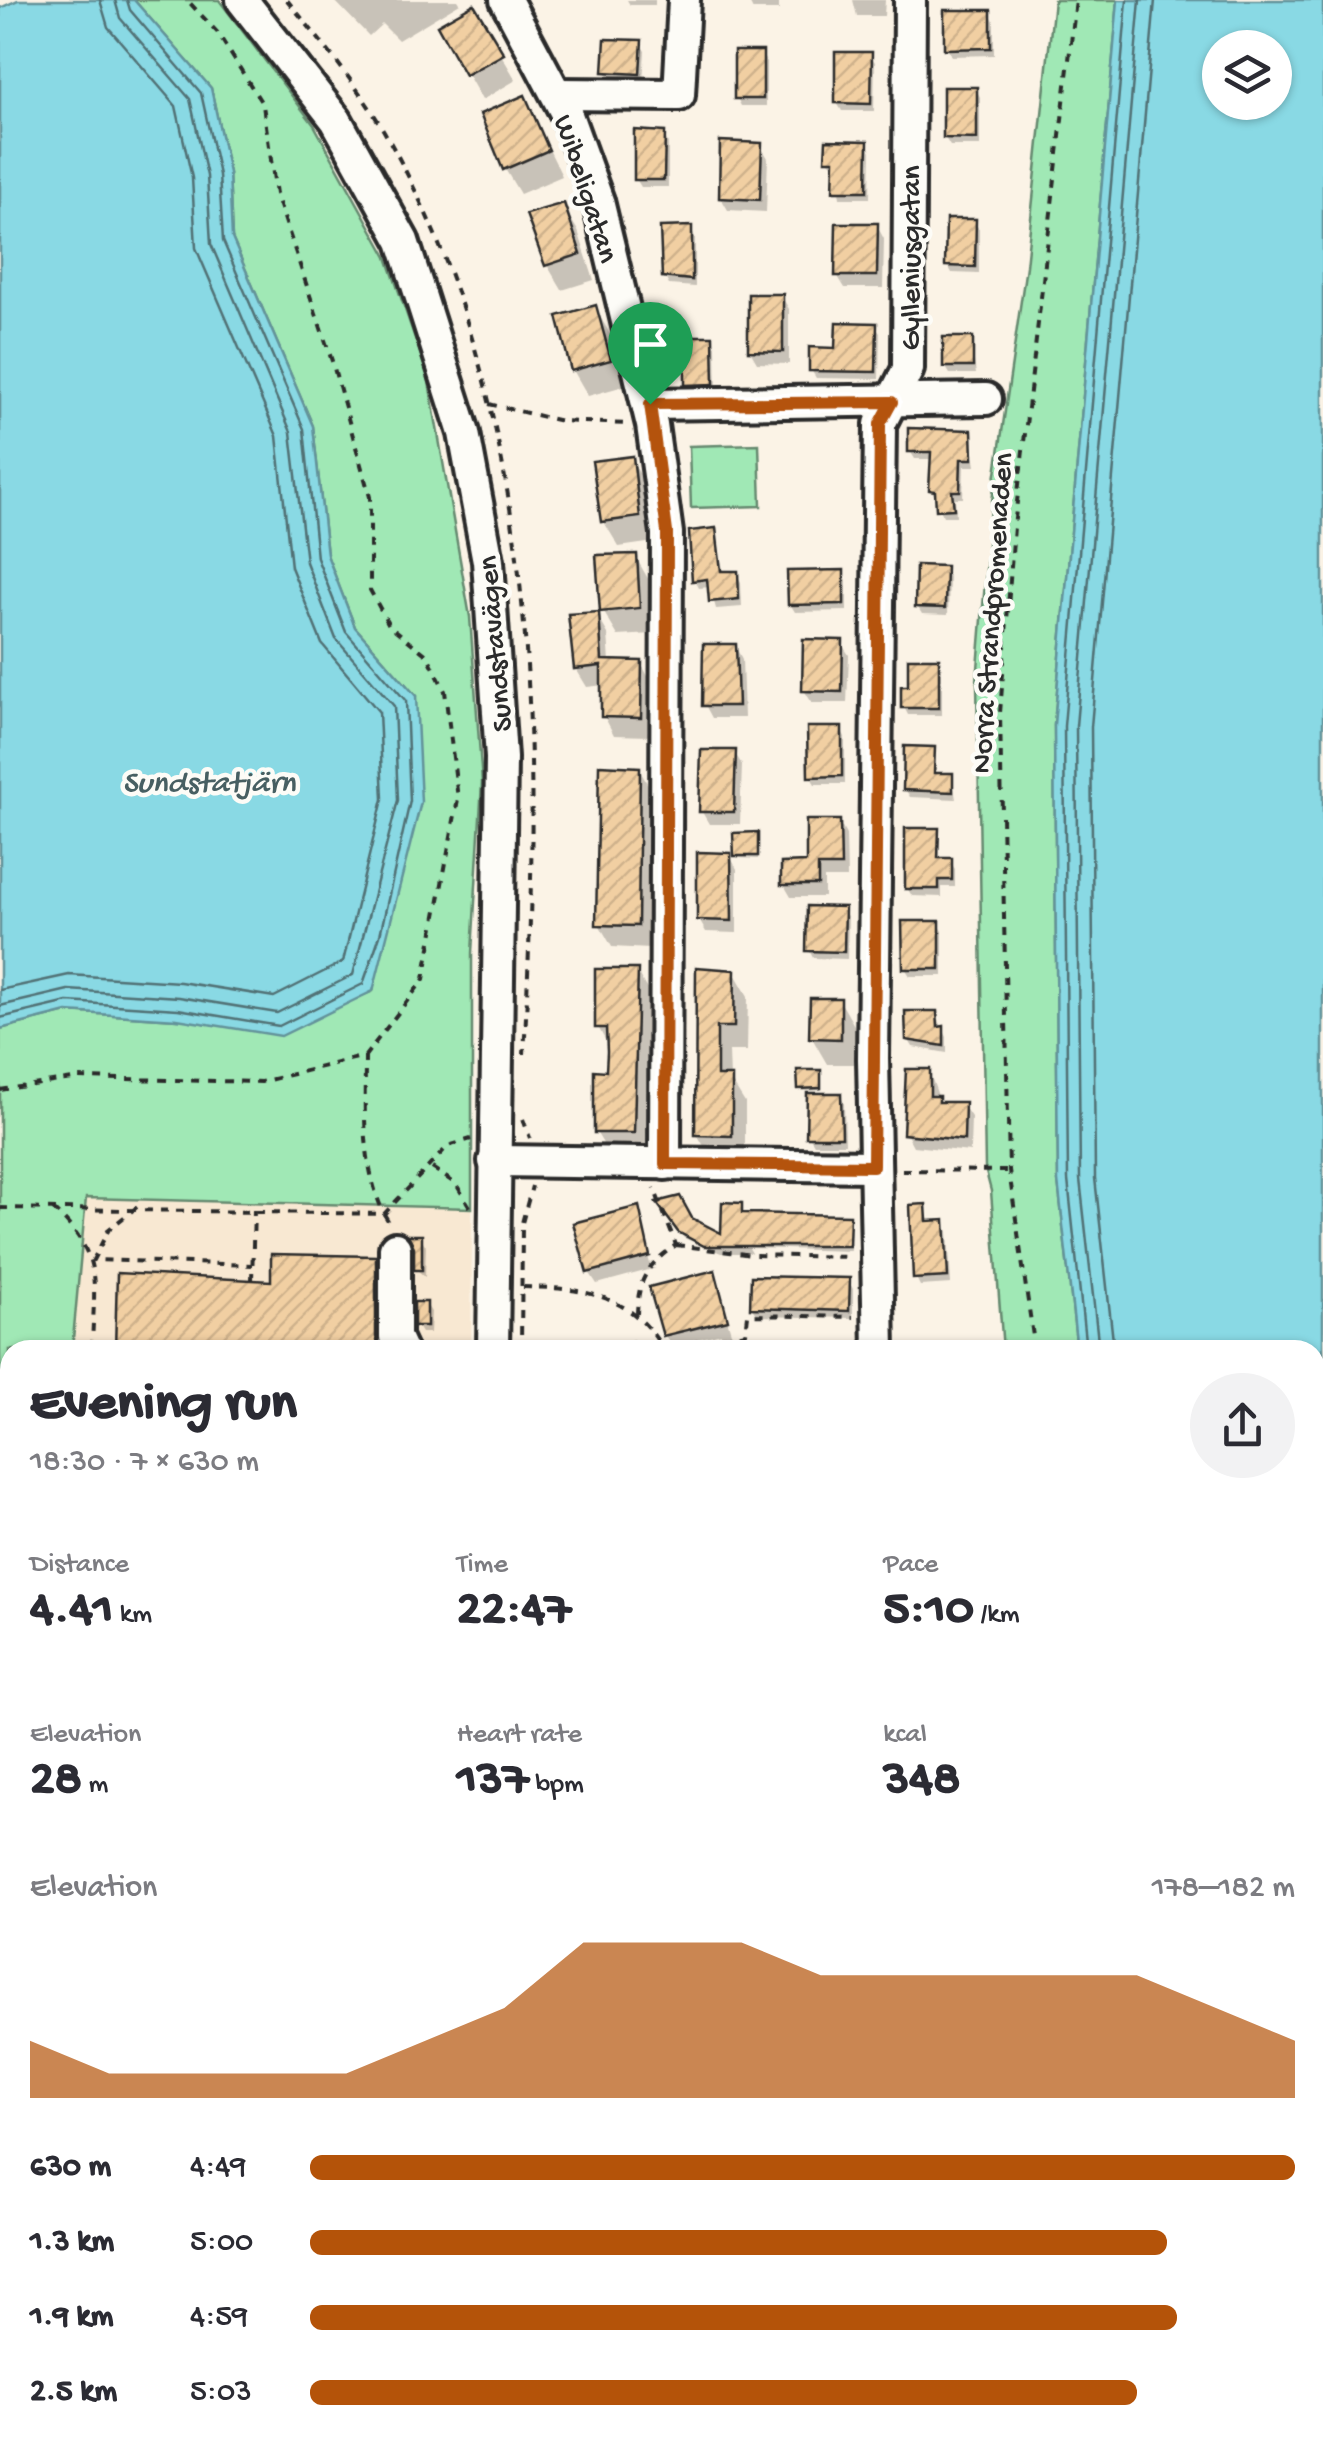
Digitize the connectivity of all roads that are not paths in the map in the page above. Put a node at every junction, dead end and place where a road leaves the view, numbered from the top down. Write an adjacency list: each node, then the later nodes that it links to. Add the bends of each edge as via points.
1 (242, 0): 9 (street, Sundstavägen, via 336,120 403,241 464,434 498,656 502,840)
2 (506, 0): 5 (street, Wibeligatan)
3 (684, 0): 5 (street, via 679,95)
4 (910, 0): 7 (street, Gylleniusgatan, via 908,369)
5 (557, 94): 8 (street, Wibeligatan, via 598,200)
6 (986, 398): 7 (street)
7 (892, 402): 8 (street); 11 (street, Gylleniusgatan, via 880,424)
8 (651, 415): 10 (street, Wibeligatan, via 667,532)
9 (494, 1148): 10 (street); 14 (street, Sundstavägen)
10 (658, 1164): 11 (street)
11 (873, 1166): 15 (street, Gylleniusgatan)
12 (396, 1248): 13 (street)
13 (396, 1340)
14 (492, 1340)
15 (879, 1340)

